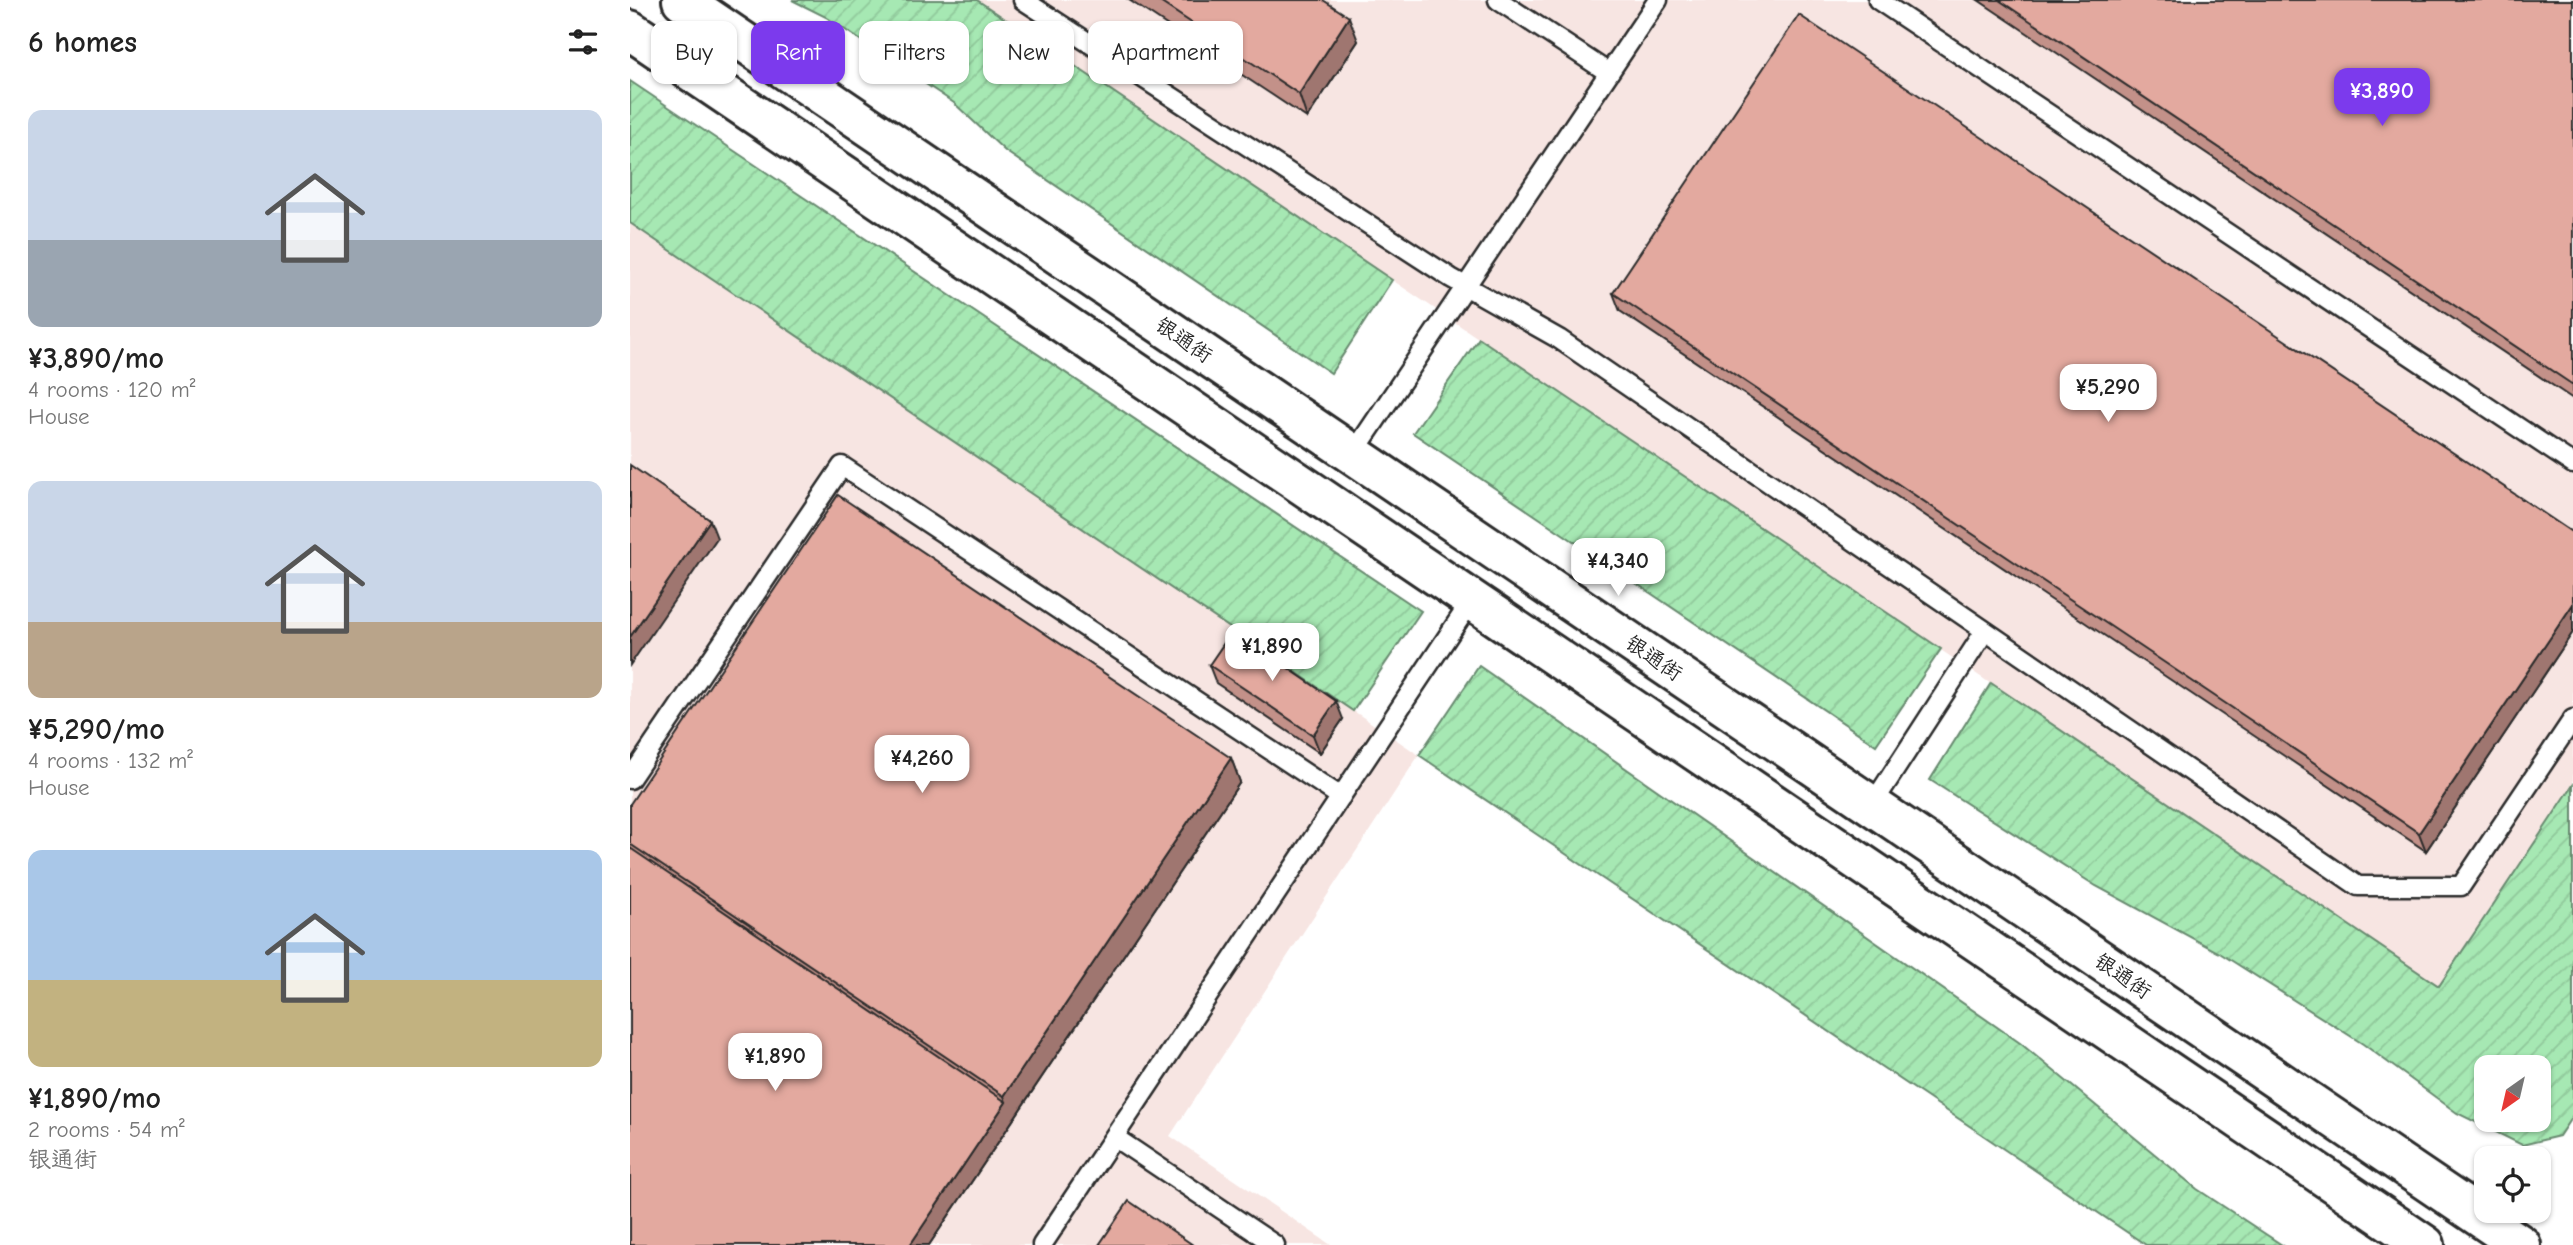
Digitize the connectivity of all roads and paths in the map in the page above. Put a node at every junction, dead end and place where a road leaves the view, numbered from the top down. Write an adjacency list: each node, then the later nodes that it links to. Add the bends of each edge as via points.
1 (682, 0): 9 (street, 银通街)
2 (1023, 0): 8 (lane)
3 (1498, 0): 7 (lane)
4 (1658, 0): 7 (lane)
5 (1878, 0): 10 (lane)
6 (630, 30): 11 (street)
7 (1609, 73): 8 (lane)
8 (1465, 286): 9 (lane); 12 (lane, via 1559,339)
9 (1353, 454): 16 (street, 银通街)
10 (2573, 464)
11 (1472, 600): 15 (lane); 20 (street)
12 (1985, 631): 13 (lane, via 2358,886 2461,886); 16 (lane)
13 (2573, 719)
14 (630, 779): 15 (lane, via 842,466)
15 (1341, 797): 17 (lane)
16 (1872, 805): 21 (street, 银通街)
17 (1114, 1137): 18 (lane); 19 (lane)
18 (1042, 1245)
19 (1275, 1245)
20 (2425, 1245)
21 (2521, 1245)

